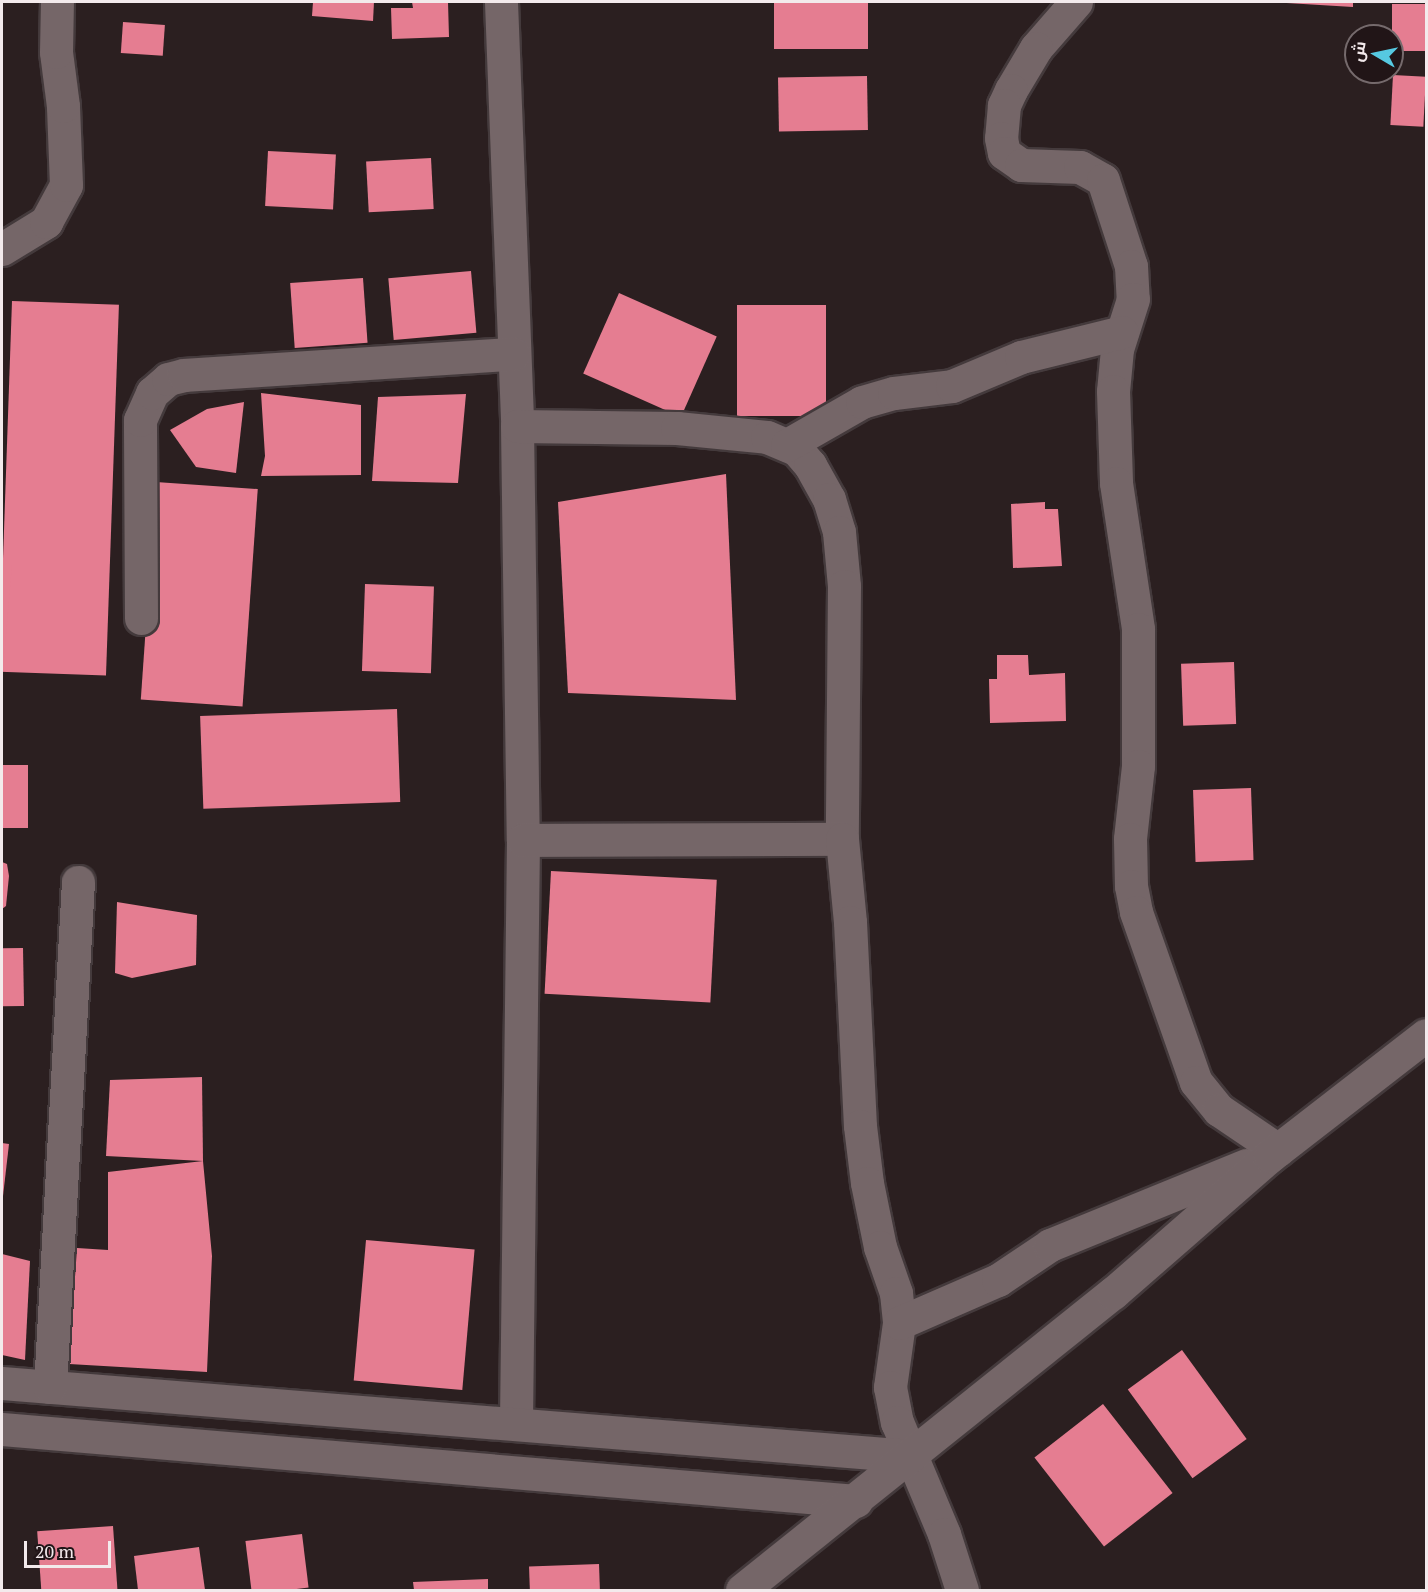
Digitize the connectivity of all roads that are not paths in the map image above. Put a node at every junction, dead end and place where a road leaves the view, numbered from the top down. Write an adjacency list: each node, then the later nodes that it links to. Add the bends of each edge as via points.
1 (57, 2): 4 (street, via 56,52 66,185 46,222)
2 (501, 2): 6 (street)
3 (1076, 2): 5 (street, via 1036,48 1011,90 1004,105 1001,138 1004,153 1021,165 1080,167 1103,180 1132,275 1133,299)
4 (2, 249)
5 (1122, 333): 8 (street, via 1021,357 952,386 894,393 862,402); 14 (street, via 1114,370 1113,437 1120,514 1138,629 1138,766 1129,862 1134,903 1196,1082 1219,1110)
6 (513, 354): 7 (street); 9 (street, via 184,375 168,380 152,393 140,420)
7 (517, 426): 8 (street, via 702,429 766,437); 11 (street)
8 (787, 445): 10 (street, via 810,465 829,500 839,532 844,586)
9 (141, 618)
10 (842, 839): 11 (street); 15 (street, via 860,1126 867,1183 880,1247 896,1293)
11 (523, 840): 18 (street)
12 (78, 882): 17 (street)
13 (1426, 1035): 14 (street)
14 (1274, 1153): 15 (street, via 1050,1245 998,1280); 20 (street, via 1113,1293)
15 (899, 1323): 20 (street, via 890,1387 897,1422)
16 (2, 1383): 17 (street)
17 (50, 1387): 18 (street)
18 (516, 1424): 20 (street)
19 (2, 1429): 21 (street)
20 (910, 1456): 21 (street); 23 (street, via 944,1534)
21 (856, 1501): 22 (street)
22 (742, 1590)
23 (962, 1590)

